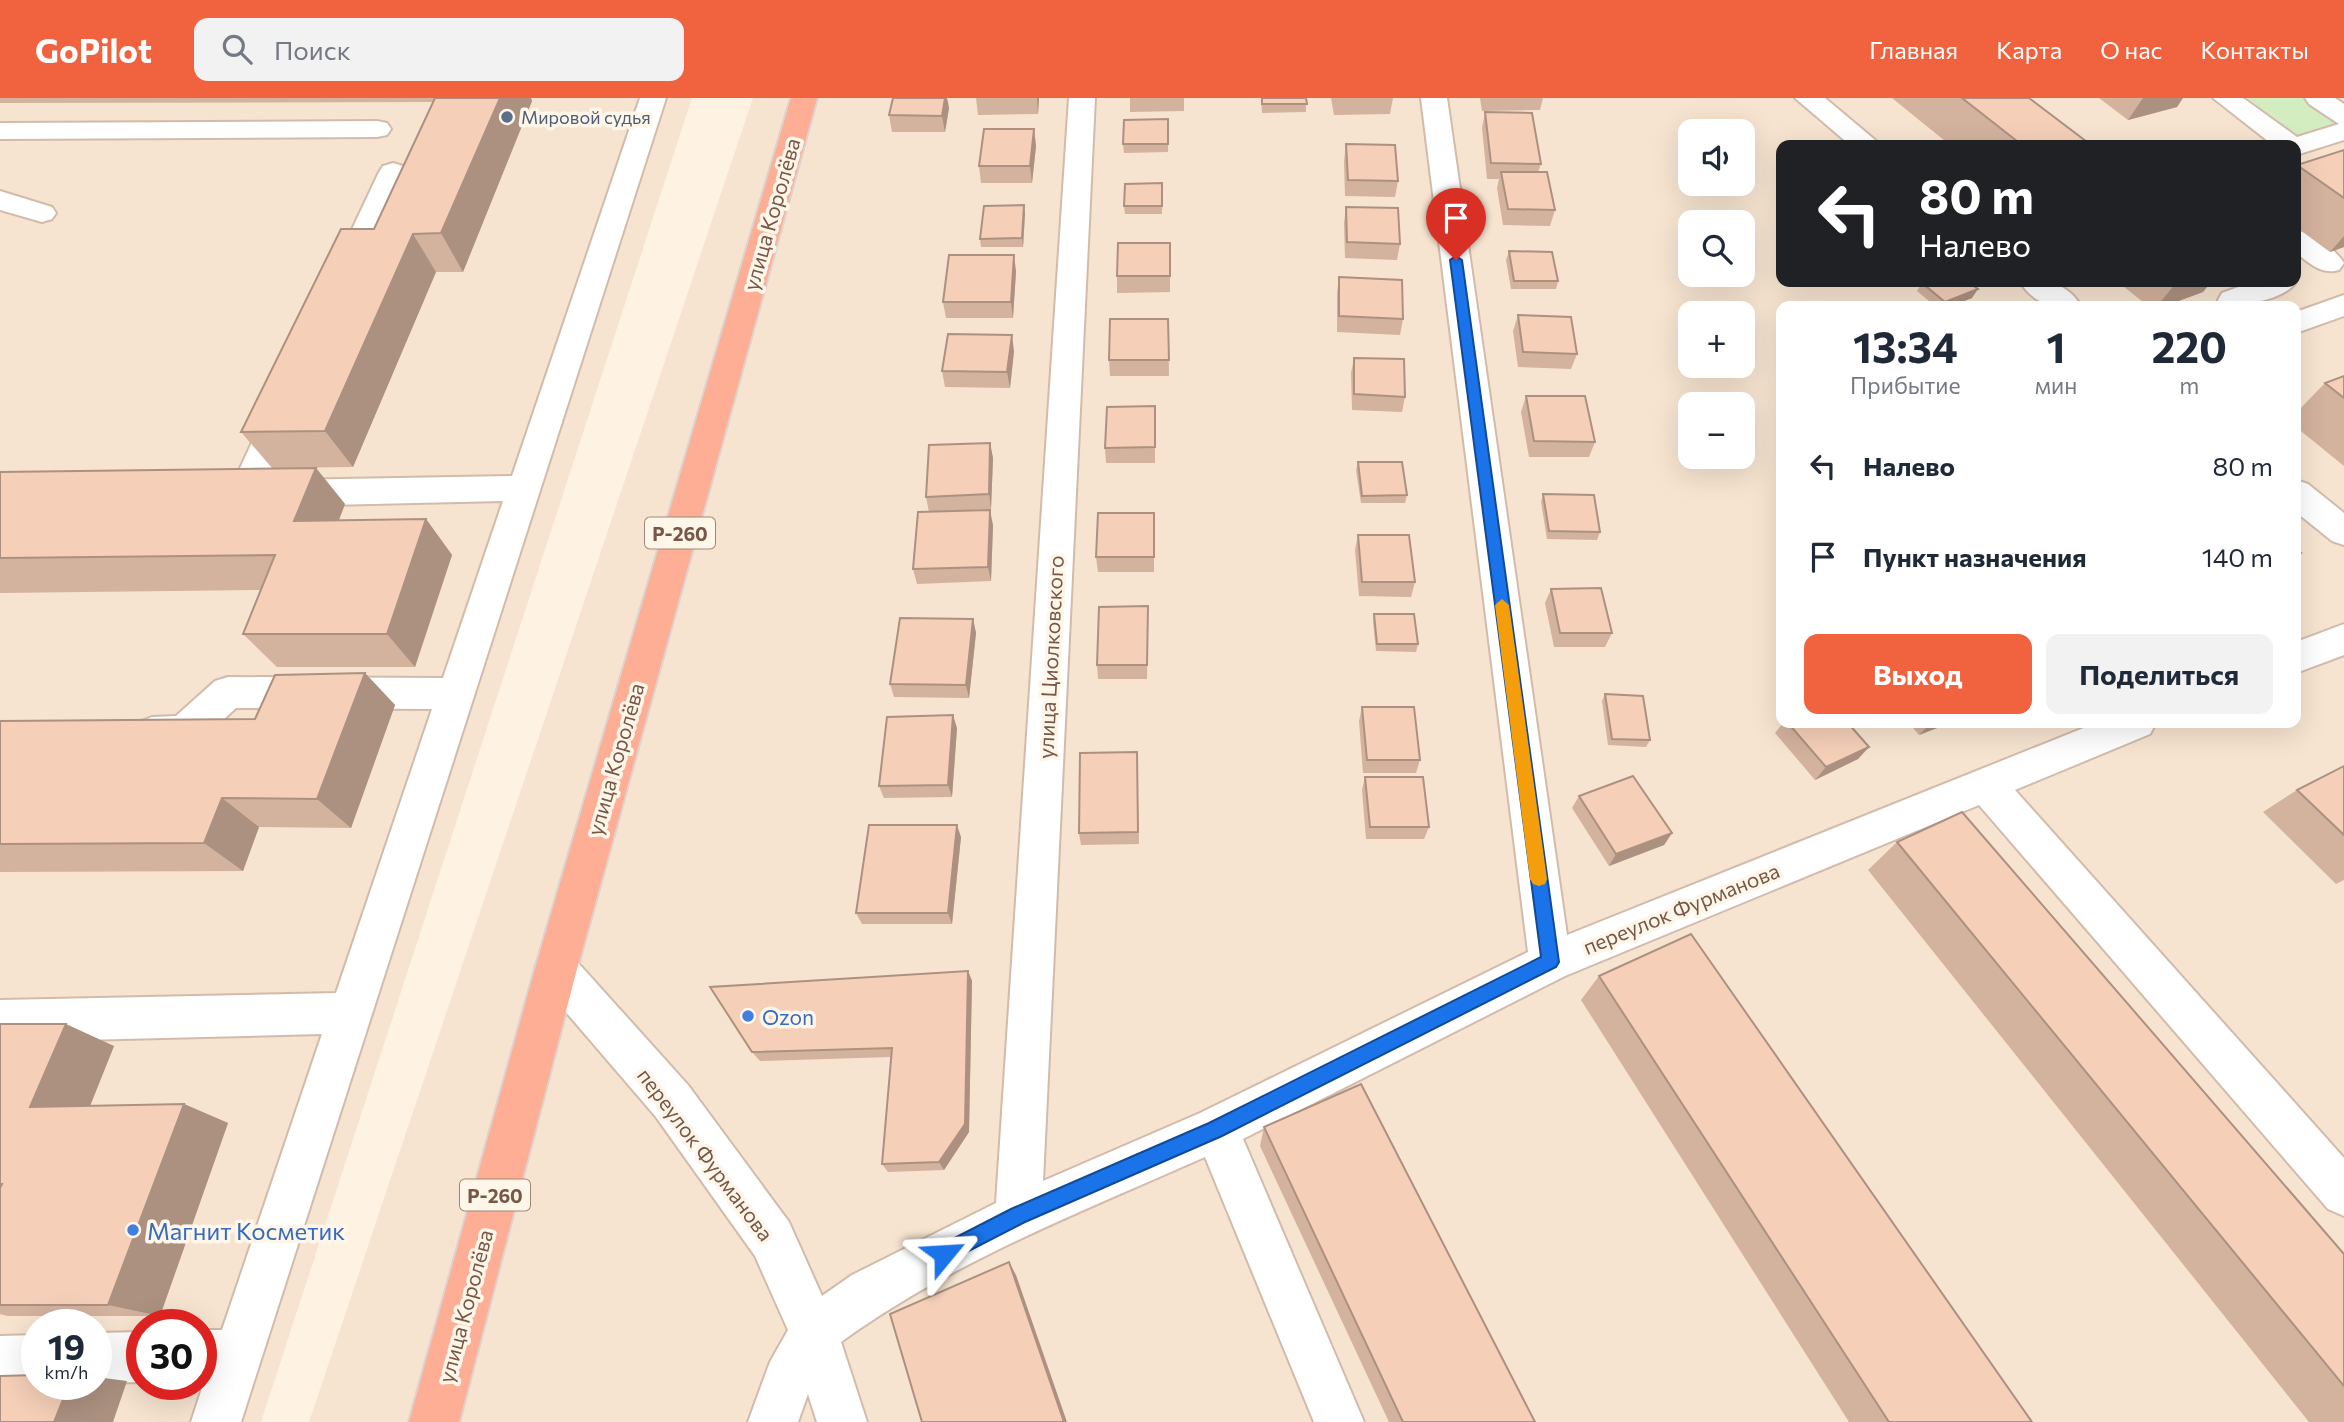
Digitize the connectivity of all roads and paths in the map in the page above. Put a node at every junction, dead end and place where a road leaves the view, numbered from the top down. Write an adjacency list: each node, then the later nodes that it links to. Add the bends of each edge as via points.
1 (653, 98): 28 (street)
2 (804, 98): 38 (highway, улица Королёва / Р-260)
3 (1082, 98): 43 (street, улица Циолковского)
4 (1434, 98): 37 (street)
5 (1808, 98): 12 (street)
6 (2226, 98): 13 (street)
7 (2318, 98): 8 (street)
8 (2344, 117)
9 (377, 129): 10 (street)
10 (0, 131)
11 (2344, 131): 14 (street)
12 (1861, 140)
13 (2283, 140)
14 (2301, 145)
15 (393, 172): 22 (street)
16 (0, 200): 17 (street)
17 (42, 212)
18 (2301, 243): 19 (street, via 2329,263)
19 (2301, 274)
20 (2041, 287): 24 (street)
21 (2262, 287): 23 (street)
22 (336, 296)
23 (2228, 296)
24 (2060, 301)
25 (2344, 305): 26 (street)
26 (2301, 322)
27 (296, 383): 28 (street, via 231,495)
28 (524, 488): 33 (street)
29 (2301, 497): 30 (street)
30 (2344, 532)
31 (2344, 639): 32 (street)
32 (2301, 656)
33 (455, 694): 35 (street, via 228,692 184,732); 39 (street)
34 (2125, 728): 36 (street, переулок Фурманова)
35 (118, 734)
36 (1985, 784): 37 (street, переулок Фурманова); 42 (street)
37 (1550, 962): 41 (street, переулок Фурманова)
38 (556, 969): 44 (street, переулок Фурманова, via 672,1101 772,1239); 49 (highway, улица Королёва / Р-260)
39 (350, 1013): 40 (street); 45 (street)
40 (0, 1021)
41 (1216, 1129): 43 (street, переулок Фурманова); 52 (street)
42 (2344, 1193)
43 (1018, 1216): 44 (street, переулок Фурманова, via 869,1292)
44 (813, 1332): 50 (street); 51 (street)
45 (220, 1355): 48 (street)
46 (21, 1360): 47 (street)
47 (0, 1361)
48 (216, 1422)
49 (434, 1422)
50 (773, 1422)
51 (842, 1422)
52 (1339, 1422)

